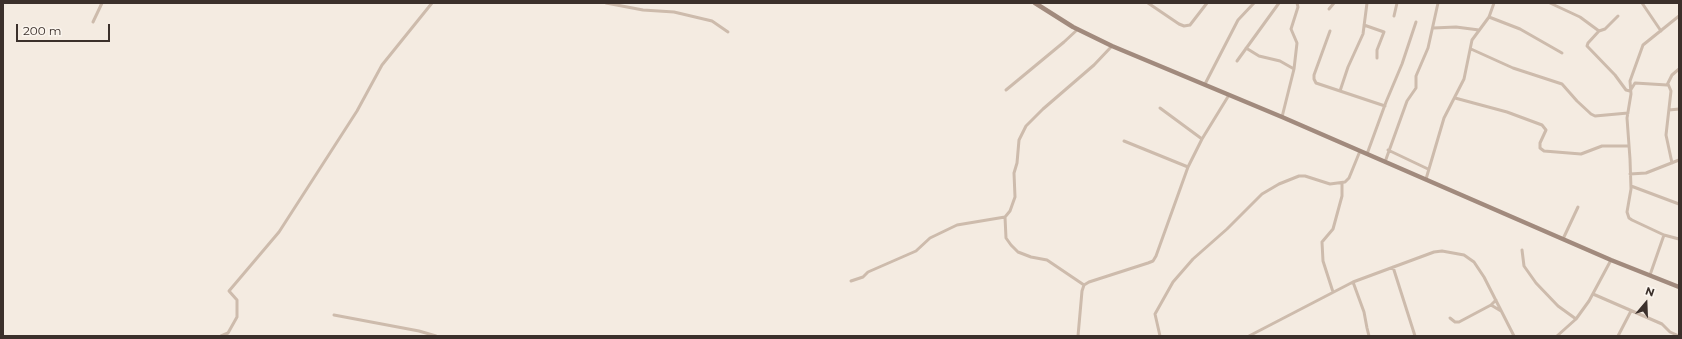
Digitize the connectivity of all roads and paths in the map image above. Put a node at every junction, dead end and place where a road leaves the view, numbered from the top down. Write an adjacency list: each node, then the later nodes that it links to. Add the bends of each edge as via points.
1 (102, 3): 25 (street)
2 (432, 3): 94 (street, via 382,65 357,111 279,232 229,291 237,300 237,317 228,333)
3 (606, 3): 34 (street, via 643,10 674,12 712,21)
4 (1035, 3): 28 (main road)
5 (1148, 3): 19 (street)
6 (1159, 3): 19 (street)
7 (1207, 3): 19 (street, via 1190,25 1179,24)
8 (1254, 3): 43 (street, via 1238,20)
9 (1279, 3): 36 (street)
10 (1291, 3): 18 (street)
11 (1334, 3): 20 (street)
12 (1366, 3): 27 (street)
13 (1397, 3): 21 (street)
14 (1438, 3): 29 (street)
15 (1494, 3): 24 (street)
16 (1550, 3): 32 (street, via 1580,17)
17 (1642, 3): 33 (street)
18 (1297, 4): 41 (street, via 1291,29 1297,43)
19 (1155, 8)
20 (1329, 9)
21 (1394, 16)
22 (1618, 16): 32 (street)
23 (1679, 16): 33 (street)
24 (1489, 17): 30 (street); 38 (street, via 1520,29)
25 (93, 22)
26 (1416, 22): 50 (street)
27 (1364, 25): 39 (street, via 1384,32 1377,50); 46 (street, via 1363,34)
28 (1078, 28): 35 (main road); 45 (street)
29 (1433, 28): 30 (street); 59 (street, via 1416,76 1416,88)
30 (1479, 30): 37 (street, via 1472,40)
31 (1330, 31): 46 (street, via 1314,79 1316,83)
32 (1599, 31): 47 (street, via 1587,46 1623,87)
33 (1661, 31): 47 (street, via 1642,46 1630,81)
34 (728, 32)
35 (1112, 46): 43 (main road); 73 (street, via 1026,126 1019,140 1014,173 1015,197)
36 (1246, 48): 40 (street); 41 (street, via 1259,56 1280,61)
37 (1471, 49): 49 (street, via 1464,79); 54 (street, via 1514,68 1562,84 1595,116)
38 (1562, 53)
39 (1377, 58)
40 (1237, 61)
41 (1294, 69): 55 (street)
42 (1679, 69): 44 (street, via 1672,75)
43 (1205, 84): 48 (main road)
44 (1668, 84): 47 (street, via 1664,86 1635,83); 53 (street, via 1672,88)
45 (1006, 90)
46 (1340, 91): 50 (street)
47 (1630, 91): 54 (street)
48 (1229, 95): 55 (main road); 56 (street)
49 (1455, 98): 58 (street, via 1507,112 1542,125 1546,130 1540,148 1544,151 1578,154 1602,146); 66 (street, via 1444,118)
50 (1385, 106): 61 (street)
51 (1160, 108): 56 (street)
52 (1679, 109): 53 (street)
53 (1669, 110): 64 (street, via 1666,139)
54 (1628, 113): 58 (street)
55 (1282, 117): 60 (main road)
56 (1202, 139): 65 (street)
57 (1124, 141): 65 (street)
58 (1629, 146): 67 (street)
59 (1388, 150): 63 (street); 66 (street)
60 (1360, 152): 61 (main road); 69 (street, via 1350,178)
61 (1367, 154): 63 (main road)
62 (1679, 160): 64 (street)
63 (1385, 162): 68 (main road)
64 (1672, 163): 67 (street, via 1646,173)
65 (1188, 167): 83 (street, via 1153,261 1089,282)
66 (1428, 169): 68 (street)
67 (1630, 174): 70 (street)
68 (1426, 180): 75 (main road)
69 (1342, 183): 85 (street, via 1342,196 1333,229 1322,242 1323,262); 97 (street, via 1330,184 1299,176 1275,185 1262,194 1193,259 1173,282 1155,314)
70 (1630, 186): 71 (street); 74 (street, via 1627,212 1629,218)
71 (1679, 204)
72 (1578, 207): 75 (street)
73 (1005, 217): 81 (street, via 957,225 930,238 916,251); 83 (street, via 1006,238 1018,252 1047,260)
74 (1664, 235): 76 (street); 80 (street)
75 (1563, 239): 78 (main road)
76 (1679, 239)
77 (1522, 250): 93 (street, via 1524,266 1536,283 1558,306)
78 (1611, 260): 80 (main road); 86 (street)
79 (1393, 267): 82 (street); 87 (street, via 1434,252 1464,255 1474,262); 100 (street)
80 (1650, 275): 84 (main road)
81 (851, 281)
82 (1353, 282): 85 (street); 99 (street, via 1364,312)
83 (1084, 286): 96 (street)
84 (1679, 287)
85 (1333, 292): 98 (street)
86 (1593, 294): 90 (street); 93 (street)
87 (1496, 300): 88 (street); 89 (street)
88 (1491, 305): 89 (street); 92 (street, via 1459,322)
89 (1501, 311): 101 (street)
90 (1631, 311): 103 (street); 104 (street, via 1662,324)
91 (334, 315): 95 (street)
92 (1450, 318)
93 (1576, 319): 102 (street)
94 (221, 336)
95 (436, 336)
96 (1078, 336)
97 (1160, 336)
98 (1249, 336)
99 (1369, 336)
100 (1416, 336)
101 (1514, 336)
102 (1557, 336)
103 (1618, 336)
104 (1679, 336)

